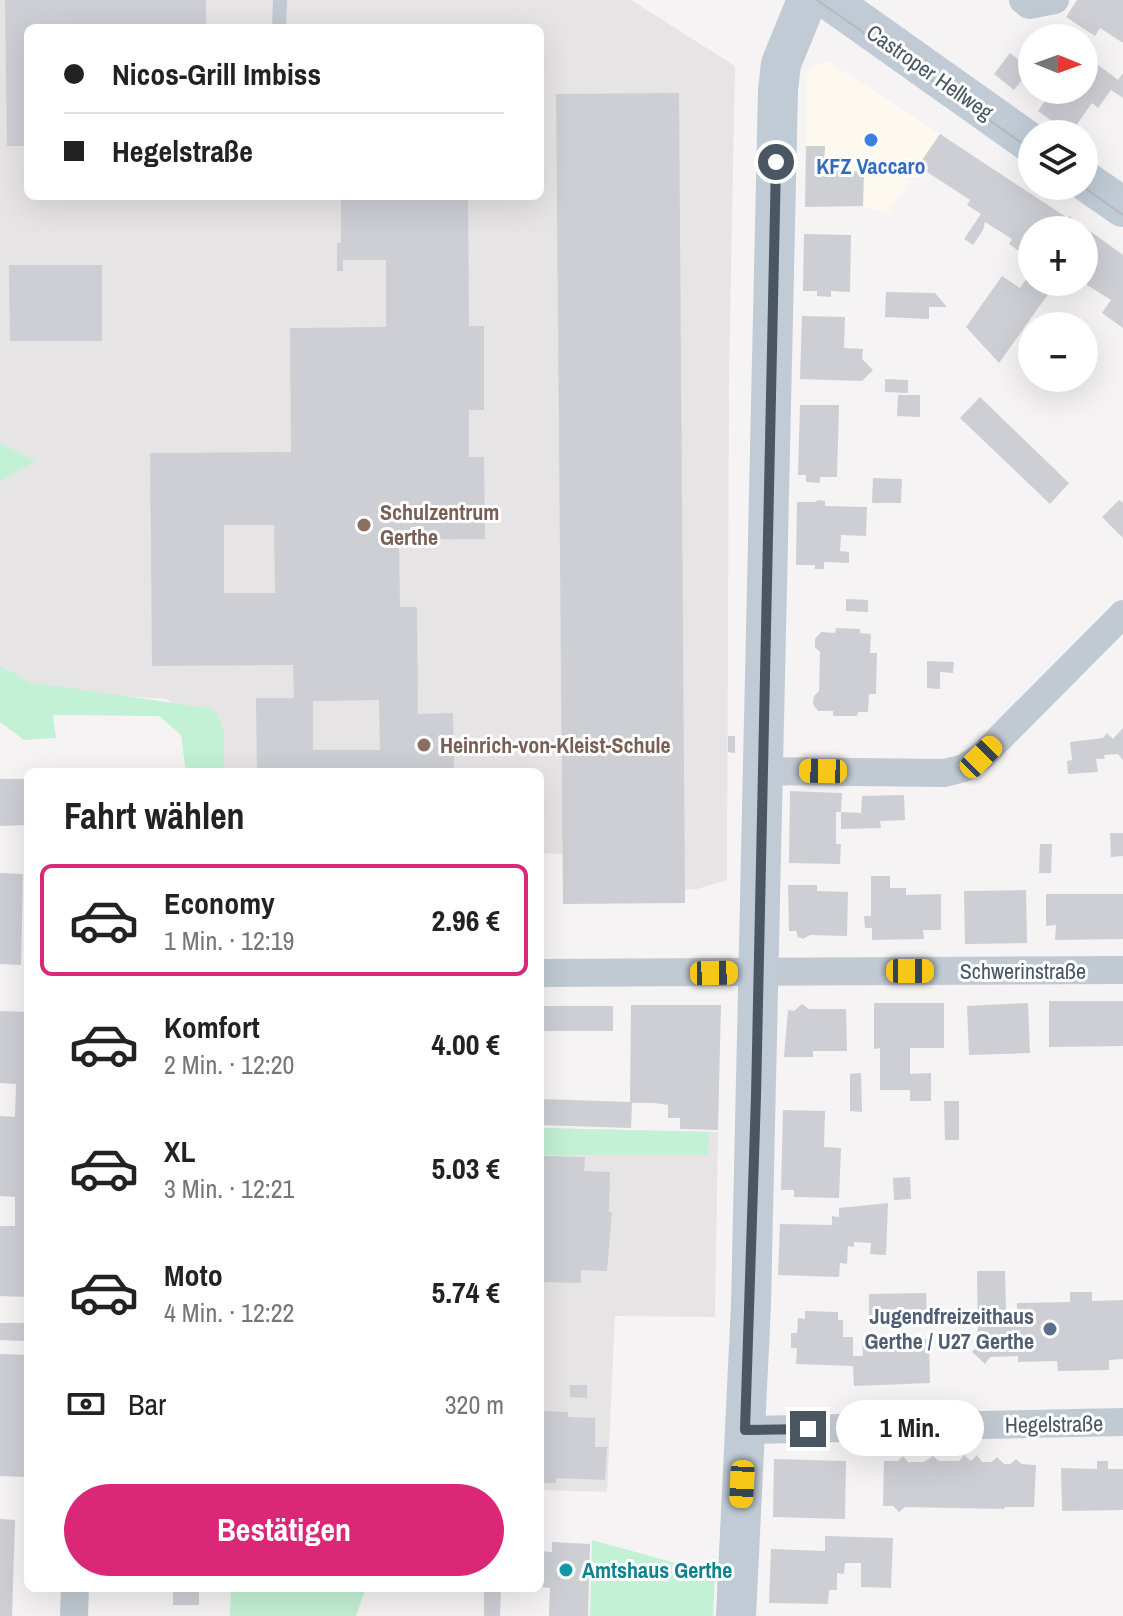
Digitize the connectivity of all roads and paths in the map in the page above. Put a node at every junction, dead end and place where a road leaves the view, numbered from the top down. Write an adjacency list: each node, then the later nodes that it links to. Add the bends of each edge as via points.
1 (280, 0): 6 (lane)
2 (807, 0): 11 (street, via 781,64 778,90)
3 (829, 0): 7 (street, Castroper Hellweg)
4 (1023, 0): 5 (street, via 1029,5)
5 (1055, 0)
6 (279, 24)
7 (1018, 134)
8 (1098, 190): 9 (street)
9 (1123, 207)
10 (1123, 614): 11 (street, via 964,768 945,773)
11 (762, 771): 13 (street)
12 (1123, 970): 13 (street, Schwerinstraße)
13 (758, 972): 14 (street, Schwerinstraße); 16 (street)
14 (544, 973)
15 (1123, 1422): 16 (street, Hegelstraße)
16 (745, 1430): 19 (street)
17 (75, 1592): 18 (street)
18 (74, 1616)
19 (736, 1616)

